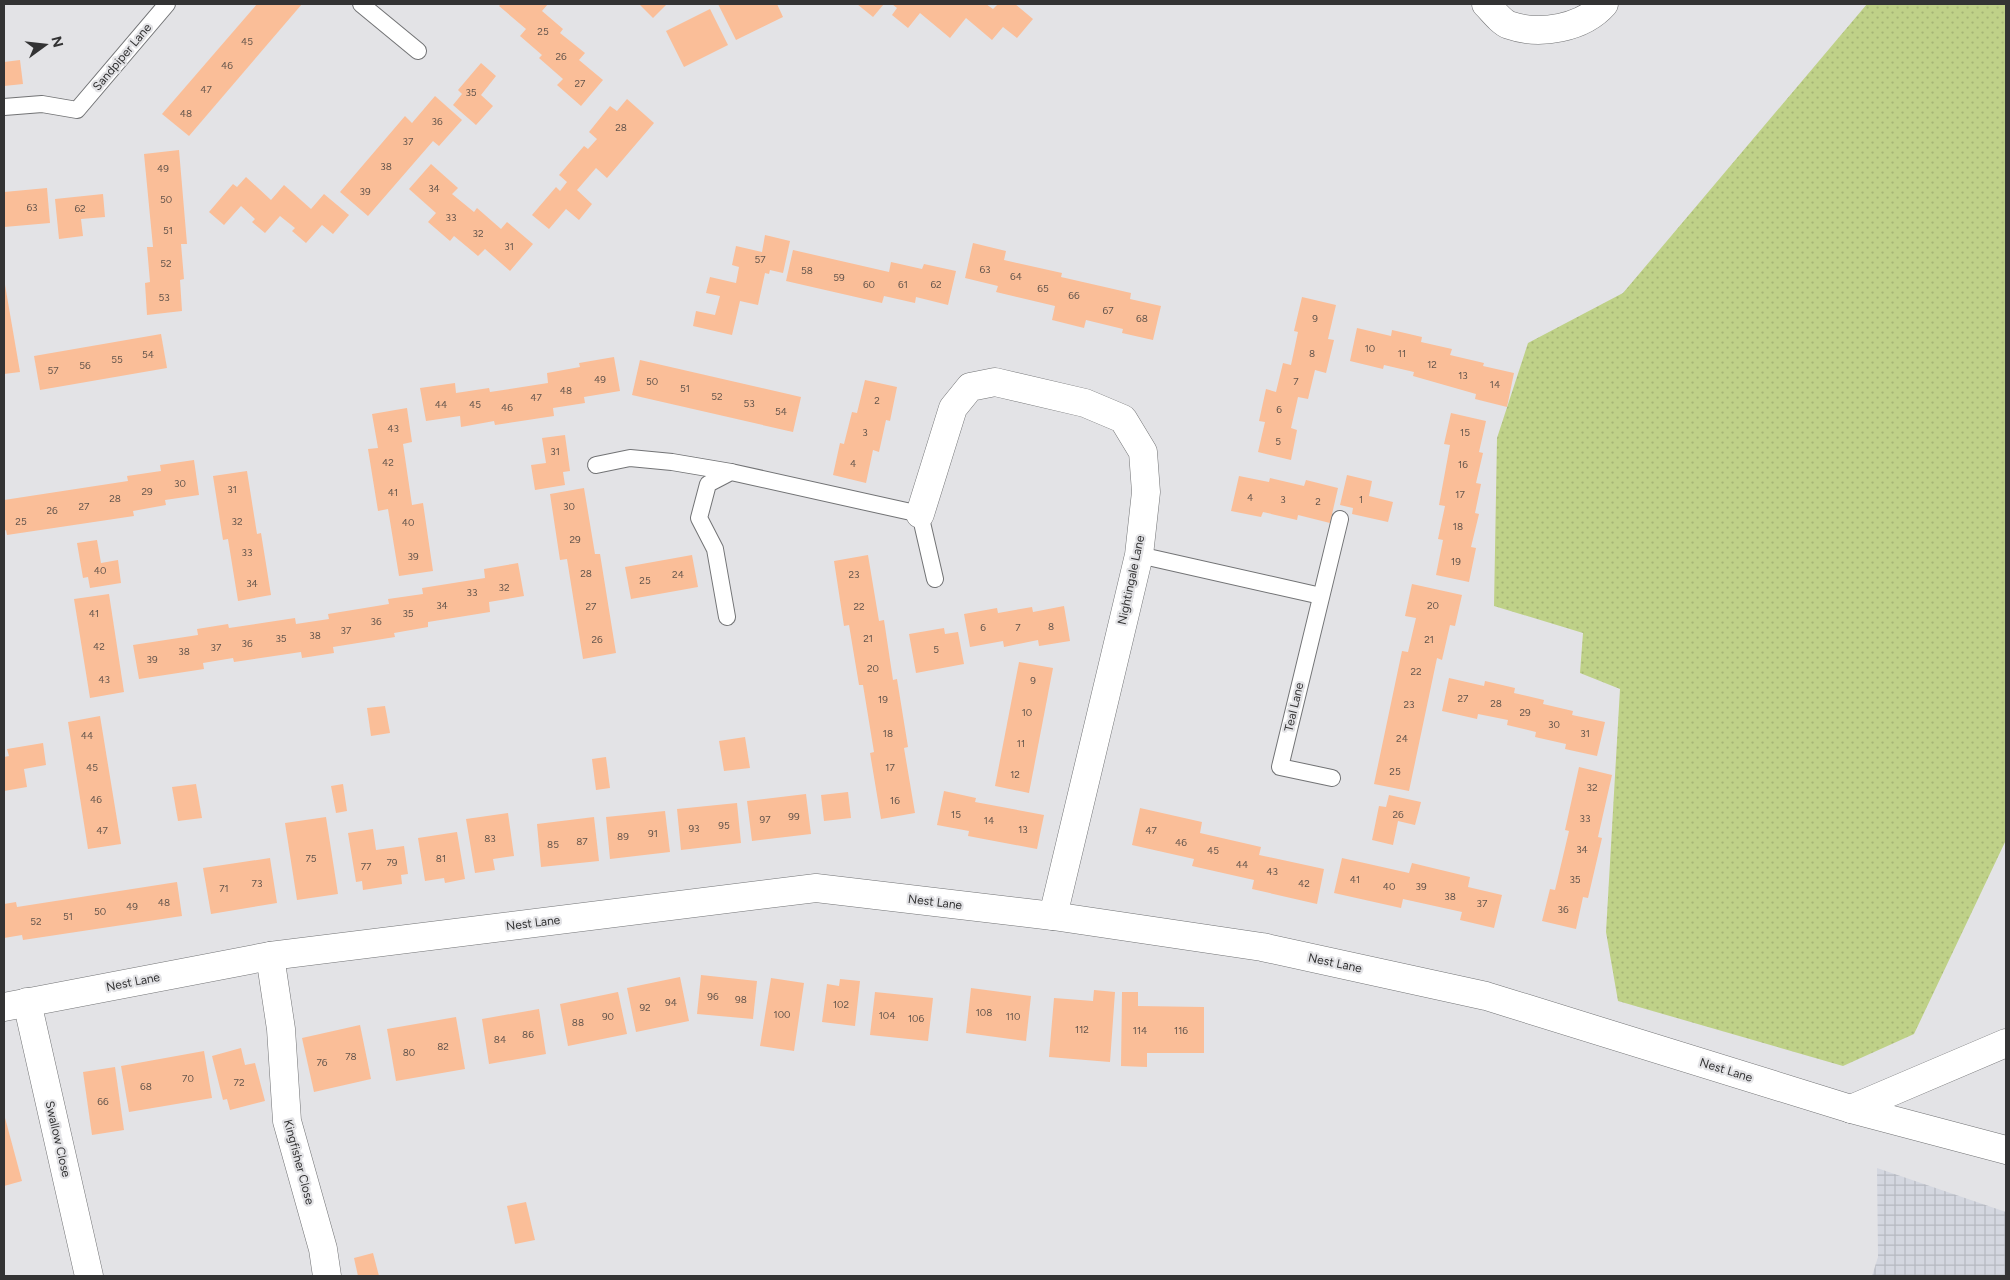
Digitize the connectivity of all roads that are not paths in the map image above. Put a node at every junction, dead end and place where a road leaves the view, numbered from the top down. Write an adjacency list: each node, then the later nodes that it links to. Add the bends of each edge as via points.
1 (167, 4): 6 (lane, Sandpiper Lane, via 77,110 42,104)
2 (361, 4): 5 (lane)
3 (1486, 4): 4 (street, via 1508,25 1535,29 1570,27)
4 (1604, 4)
5 (418, 51)
6 (4, 107)
7 (596, 465): 8 (lane, via 630,458)
8 (731, 472): 9 (lane); 14 (lane, via 708,484 699,518 715,549)
9 (920, 514): 11 (street, Nightingale Lane, via 953,408 970,387 995,382 1085,403 1124,420 1143,452 1146,492); 12 (lane)
10 (1340, 520): 13 (lane, Teal Lane)
11 (1139, 555): 13 (lane); 16 (street, Nightingale Lane)
12 (935, 579)
13 (1321, 596): 15 (lane, Teal Lane, via 1280,767)
14 (727, 617)
15 (1332, 778)
16 (1053, 916): 17 (street, Nest Lane, via 816,888); 20 (street, Nest Lane, via 1262,947 1486,996)
17 (270, 956): 18 (street, Nest Lane); 23 (street, Kingfisher Close, via 281,1029 287,1121 324,1250)
18 (16, 1004): 22 (street, Swallow Close)
19 (2006, 1043): 20 (street)
20 (1851, 1109): 21 (street, Nest Lane)
21 (2006, 1150)
22 (89, 1276)
23 (327, 1276)

